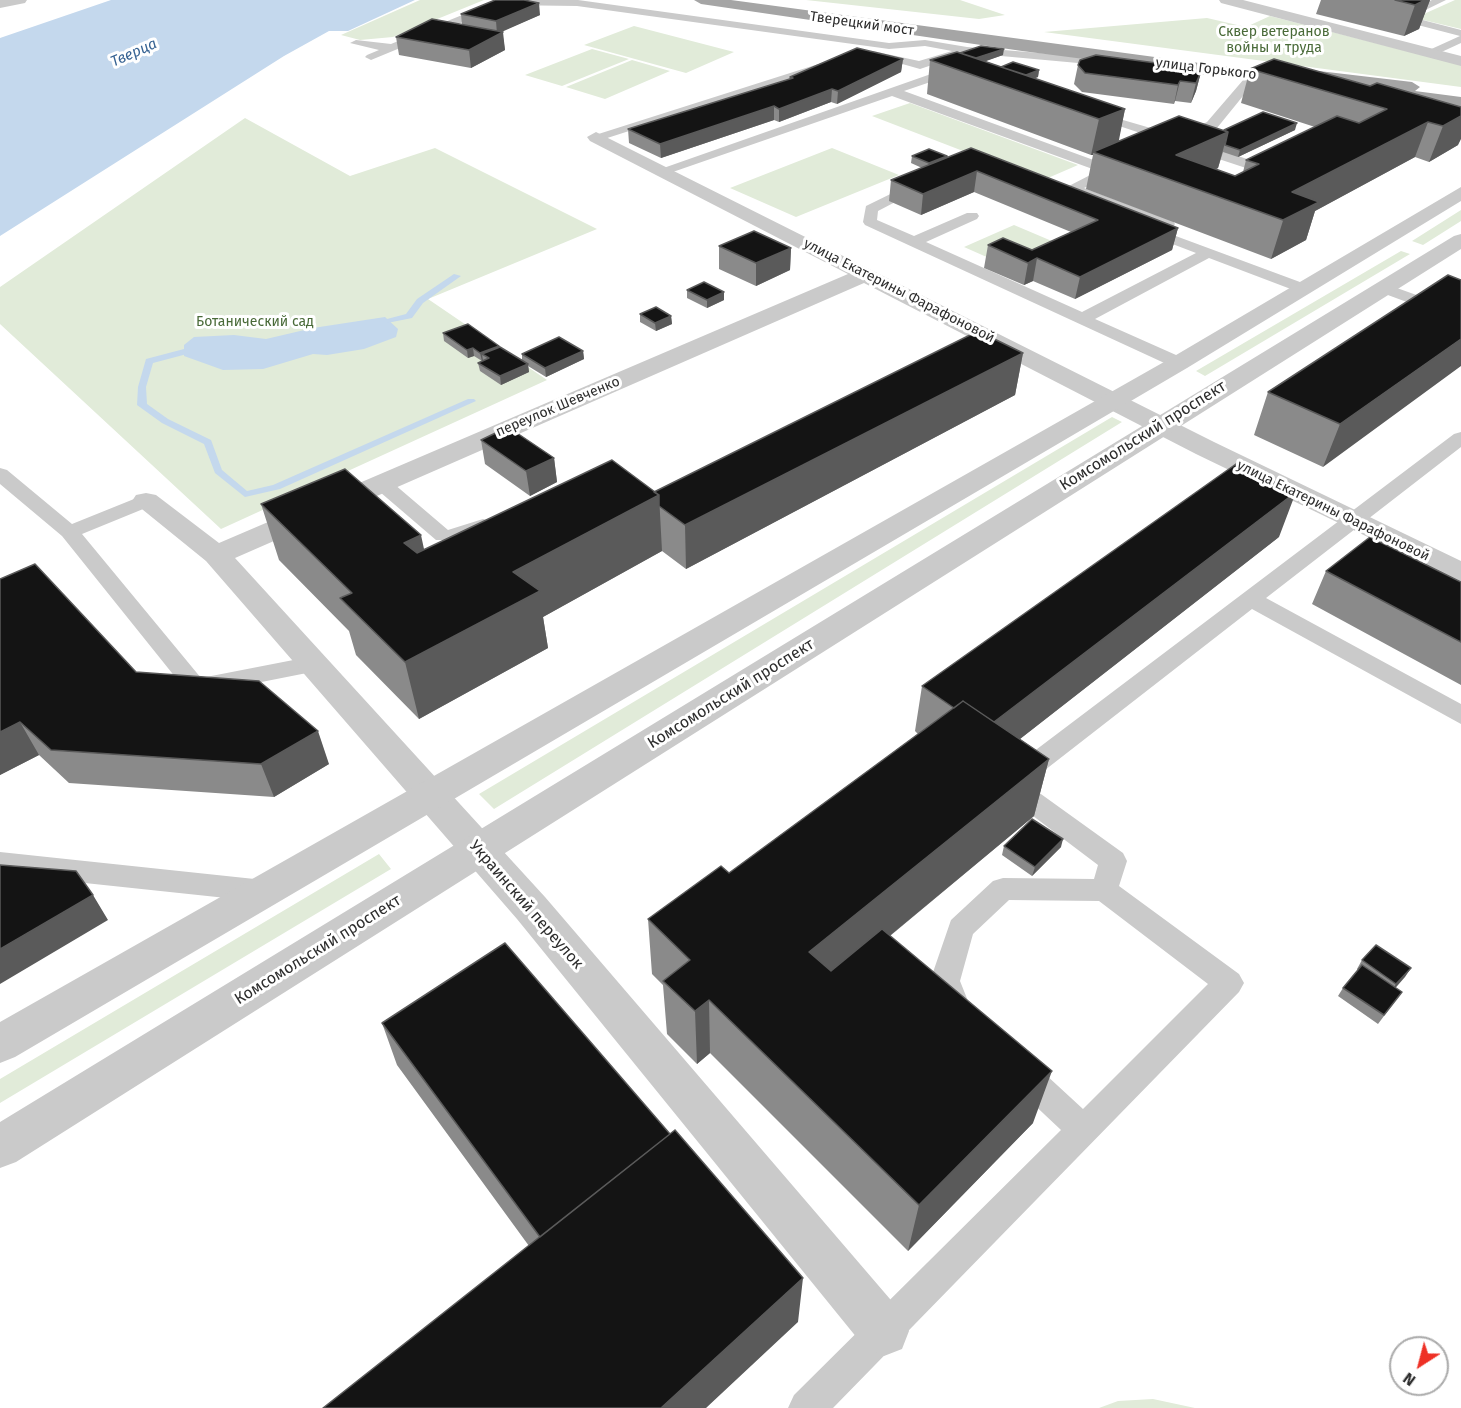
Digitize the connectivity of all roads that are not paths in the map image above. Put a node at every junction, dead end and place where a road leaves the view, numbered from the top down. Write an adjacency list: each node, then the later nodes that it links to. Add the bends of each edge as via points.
1 (20, 0): 7 (street)
2 (701, 0): 12 (main road, Тверецкий мост)
3 (733, 0): 12 (main road, Тверецкий мост)
4 (1226, 0): 16 (street)
5 (1327, 0): 8 (lane)
6 (1441, 0): 8 (lane)
7 (0, 4)
8 (1400, 18): 9 (lane)
9 (1461, 33)
10 (1461, 39): 16 (lane)
11 (356, 43): 14 (lane)
12 (1024, 43): 19 (main road, улица Горького); 28 (main road, улица Горького)
13 (889, 46): 14 (lane, via 577,3 503,2); 15 (lane, via 925,43); 17 (lane)
14 (392, 48): 18 (lane)
15 (967, 50): 19 (lane); 21 (lane)
16 (1431, 53): 20 (street)
17 (855, 56): 21 (lane); 26 (lane)
18 (371, 57)
19 (1082, 57): 23 (lane); 24 (main road, улица Горького)
20 (1461, 61)
21 (920, 65): 22 (lane)
22 (948, 72): 25 (lane); 27 (lane)
23 (1061, 72)
24 (1254, 75): 30 (main road, улица Горького); 35 (lane, via 1212,125)
25 (970, 79)
26 (746, 89): 29 (lane); 34 (lane)
27 (891, 92): 33 (lane); 40 (lane)
28 (1461, 94)
29 (762, 96)
30 (1461, 102)
31 (1080, 111): 35 (lane)
32 (806, 112): 33 (lane)
33 (820, 116): 39 (lane)
34 (596, 137): 39 (street, улица Екатерины Фарафоновой)
35 (1179, 140): 36 (lane); 38 (lane)
36 (1159, 149)
37 (1130, 162): 40 (lane)
38 (1263, 170)
39 (662, 171): 50 (street, улица Екатерины Фарафоновой)
40 (1110, 171): 51 (lane, via 1072,188)
41 (934, 176): 47 (lane, via 871,208 870,222)
42 (1461, 192): 45 (street)
43 (1054, 193): 48 (lane)
44 (972, 216): 47 (lane)
45 (1386, 238): 49 (street); 51 (street)
46 (1461, 240): 49 (street, Комсомольский проспект)
47 (912, 243): 54 (lane)
48 (1208, 253): 51 (lane); 54 (lane)
49 (1436, 255): 52 (street, Комсомольский проспект)
50 (867, 274): 55 (street, улица Екатерины Фарафоновой); 62 (street, переулок Шевченко)
51 (1309, 284): 57 (street)
52 (1383, 288): 53 (lane); 59 (street, Комсомольский проспект)
53 (1461, 317)
54 (1080, 320): 57 (lane)
55 (994, 340): 56 (lane); 58 (street, улица Екатерины Фарафоновой)
56 (973, 350)
57 (1179, 363): 58 (street)
58 (1112, 401): 59 (street, улица Екатерины Фарафоновой); 72 (street)
59 (1160, 425): 65 (street, улица Екатерины Фарафоновой); 73 (street, Комсомольский проспект)
60 (1461, 438): 65 (lane)
61 (0, 474): 66 (lane)
62 (380, 483): 64 (lane, via 443,536 454,536); 67 (street, переулок Шевченко)
63 (146, 501): 66 (lane); 67 (street, Украинский переулок)
64 (499, 519)
65 (1353, 520): 68 (street, улица Екатерины Фарафоновой); 69 (lane)
66 (69, 532): 70 (lane, via 196,687)
67 (216, 555): 70 (street, Украинский переулок)
68 (1461, 573)
69 (1250, 599): 71 (lane); 75 (lane, via 1009,784 1113,861)
70 (314, 664): 72 (street, Украинский переулок)
71 (1461, 715)
72 (430, 795): 73 (street, Украинский переулок); 76 (street)
73 (479, 851): 81 (street, Комсомольский проспект); 82 (street, Украинский переулок)
74 (0, 862): 76 (lane)
75 (1104, 890): 77 (lane, via 1003,889 961,928 945,981 958,1014); 80 (lane, via 1229,983)
76 (264, 891): 78 (street)
77 (975, 1029)
78 (0, 1044)
79 (1000, 1053): 80 (lane)
80 (1083, 1130): 82 (lane)
81 (0, 1147)
82 (884, 1331): 83 (lane)
83 (807, 1408)

